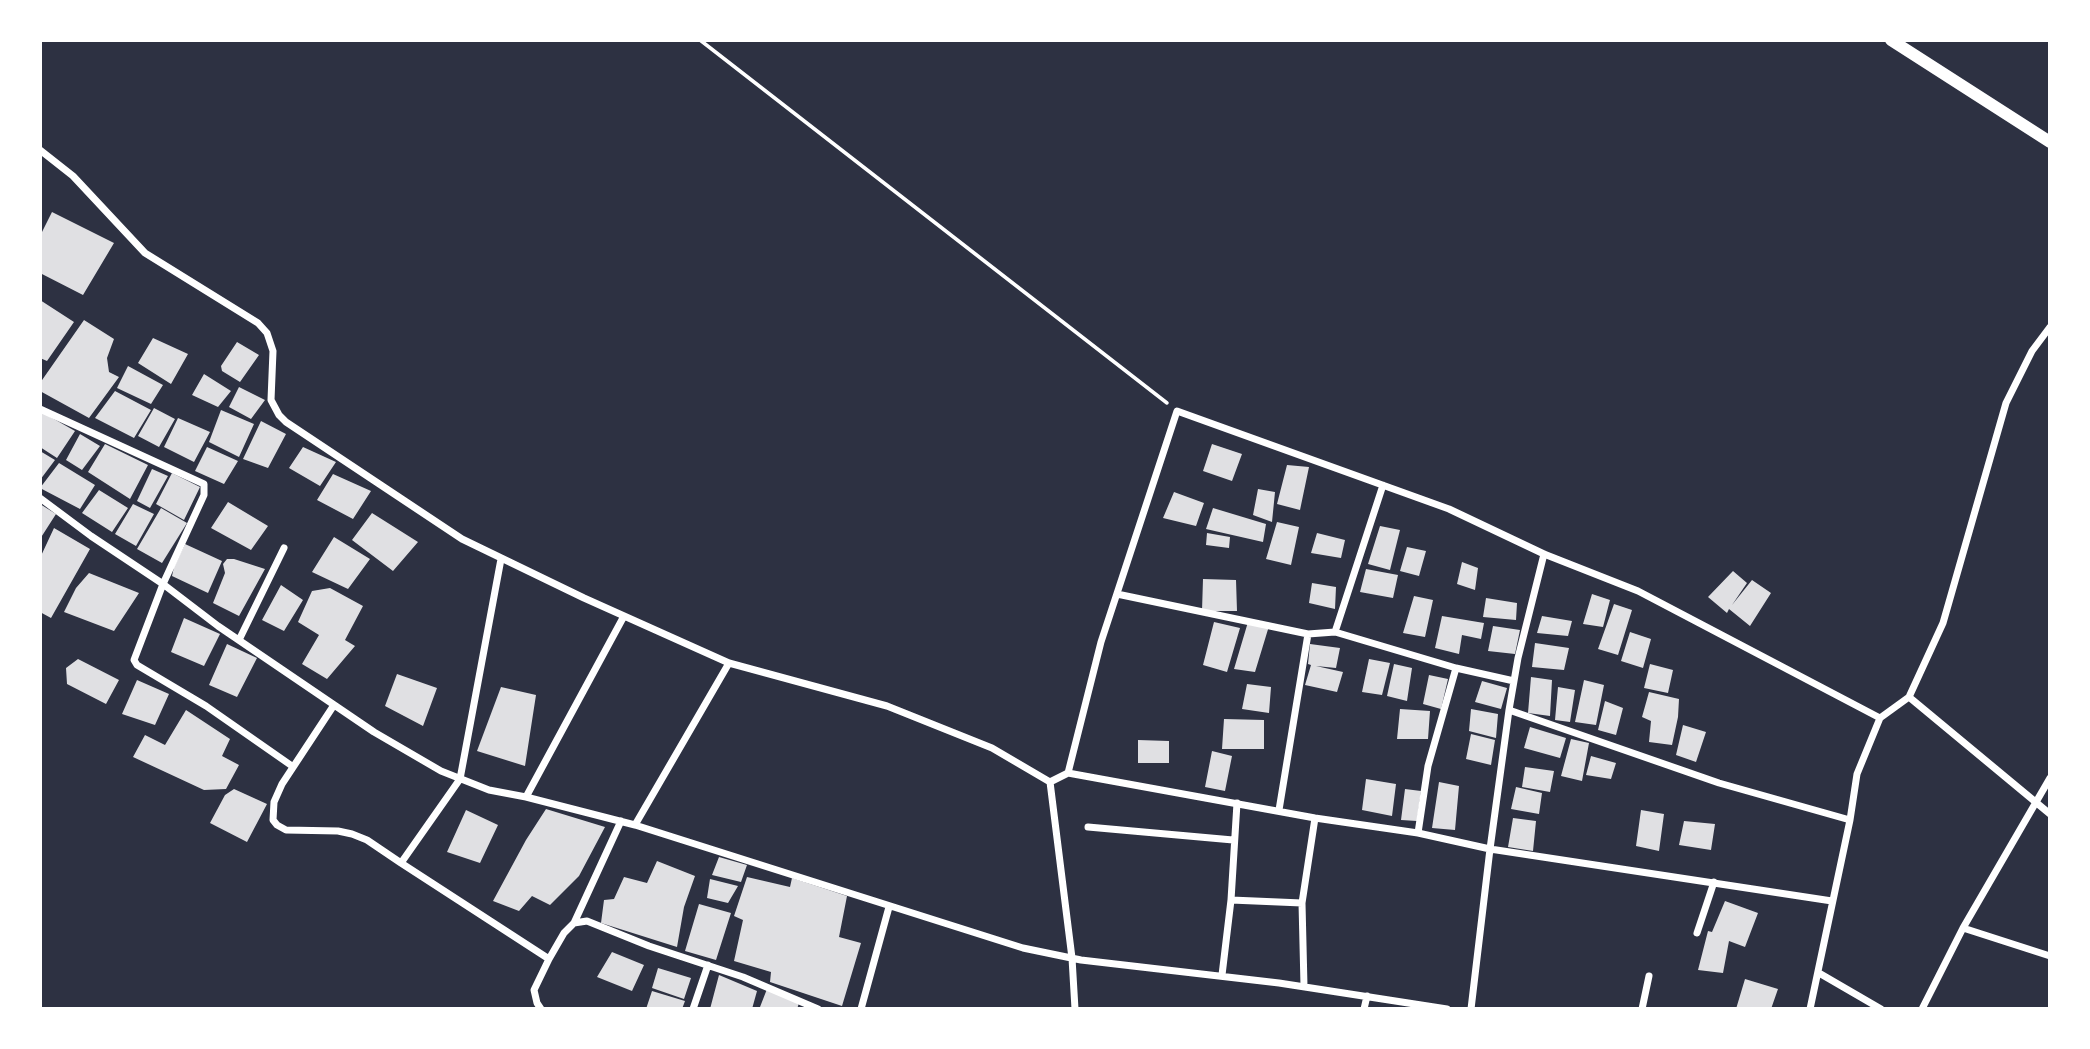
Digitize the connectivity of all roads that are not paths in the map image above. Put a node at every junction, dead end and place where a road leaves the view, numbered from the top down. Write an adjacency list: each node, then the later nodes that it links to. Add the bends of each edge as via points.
1 (1891, 40): 2 (street)
2 (2050, 142)
3 (40, 150): 10 (street, via 73,176 145,253 258,323 273,351 271,400 286,422 450,532)
4 (2050, 327): 20 (street, via 2032,351 2006,404 1943,624)
5 (40, 409): 11 (street, via 204,484 204,495)
6 (1383, 485): 9 (street, via 1449,509); 12 (street, via 1177,411); 14 (street)
7 (40, 498): 11 (street)
8 (284, 548): 16 (street)
9 (1544, 554): 19 (street); 23 (street, via 1638,591)
10 (501, 559): 13 (street); 27 (street)
11 (163, 584): 16 (street); 24 (street, via 135,653 137,665)
12 (1117, 594): 15 (street); 25 (street)
13 (624, 616): 17 (street); 29 (street)
14 (1335, 632): 15 (street); 18 (street)
15 (1308, 634): 32 (street)
16 (239, 640): 21 (street)
17 (729, 663): 28 (street, via 899,710 992,748); 37 (street)
18 (1456, 668): 19 (street); 39 (street, via 1429,765)
19 (1514, 681): 22 (street)
20 (1909, 697): 23 (street); 31 (street)
21 (334, 705): 24 (street); 27 (street, via 408,754)
22 (1509, 710): 35 (street, via 1719,783); 41 (street)
23 (1880, 718): 35 (street, via 1857,774)
24 (292, 766): 42 (street, via 274,802 277,825 286,830 352,834)
25 (1068, 773): 28 (street); 30 (street)
26 (2050, 778): 31 (street)
27 (460, 779): 29 (street); 42 (street)
28 (1050, 782): 52 (street)
29 (526, 797): 36 (street)
30 (1237, 803): 32 (street); 40 (street)
31 (2034, 803): 33 (street); 49 (street)
32 (1279, 810): 34 (street)
33 (2050, 814)
34 (1315, 818): 39 (street); 46 (street)
35 (1850, 820): 45 (street)
36 (621, 821): 37 (street); 48 (street)
37 (635, 825): 47 (street)
38 (1088, 827): 40 (street)
39 (1418, 833): 41 (street)
40 (1233, 840): 44 (street)
41 (1490, 849): 43 (street); 68 (street)
42 (401, 863): 53 (street)
43 (1714, 881): 45 (street); 50 (street)
44 (1231, 900): 46 (street); 56 (street)
45 (1832, 901): 55 (street)
46 (1302, 903): 58 (street)
47 (889, 907): 52 (street, via 1005,943); 60 (street)
48 (574, 923): 53 (street); 54 (street, via 591,922)
49 (1963, 928): 51 (street); 72 (street)
50 (1697, 933)
51 (2050, 956)
52 (1072, 958): 56 (street); 65 (street)
53 (549, 959): 61 (street, via 534,990)
54 (708, 965): 62 (street); 63 (street)
55 (1819, 973): 70 (street); 71 (street)
56 (1222, 975): 58 (street)
57 (1649, 976): 69 (street)
58 (1304, 986): 59 (street)
59 (1367, 996): 66 (street); 67 (street)
60 (862, 1007): 64 (street)
61 (541, 1009)
62 (693, 1009)
63 (818, 1009)
64 (871, 1009)
65 (1075, 1009)
66 (1364, 1009)
67 (1447, 1009)
68 (1471, 1009)
69 (1642, 1009)
70 (1810, 1009)
71 (1881, 1009)
72 (1922, 1009)

